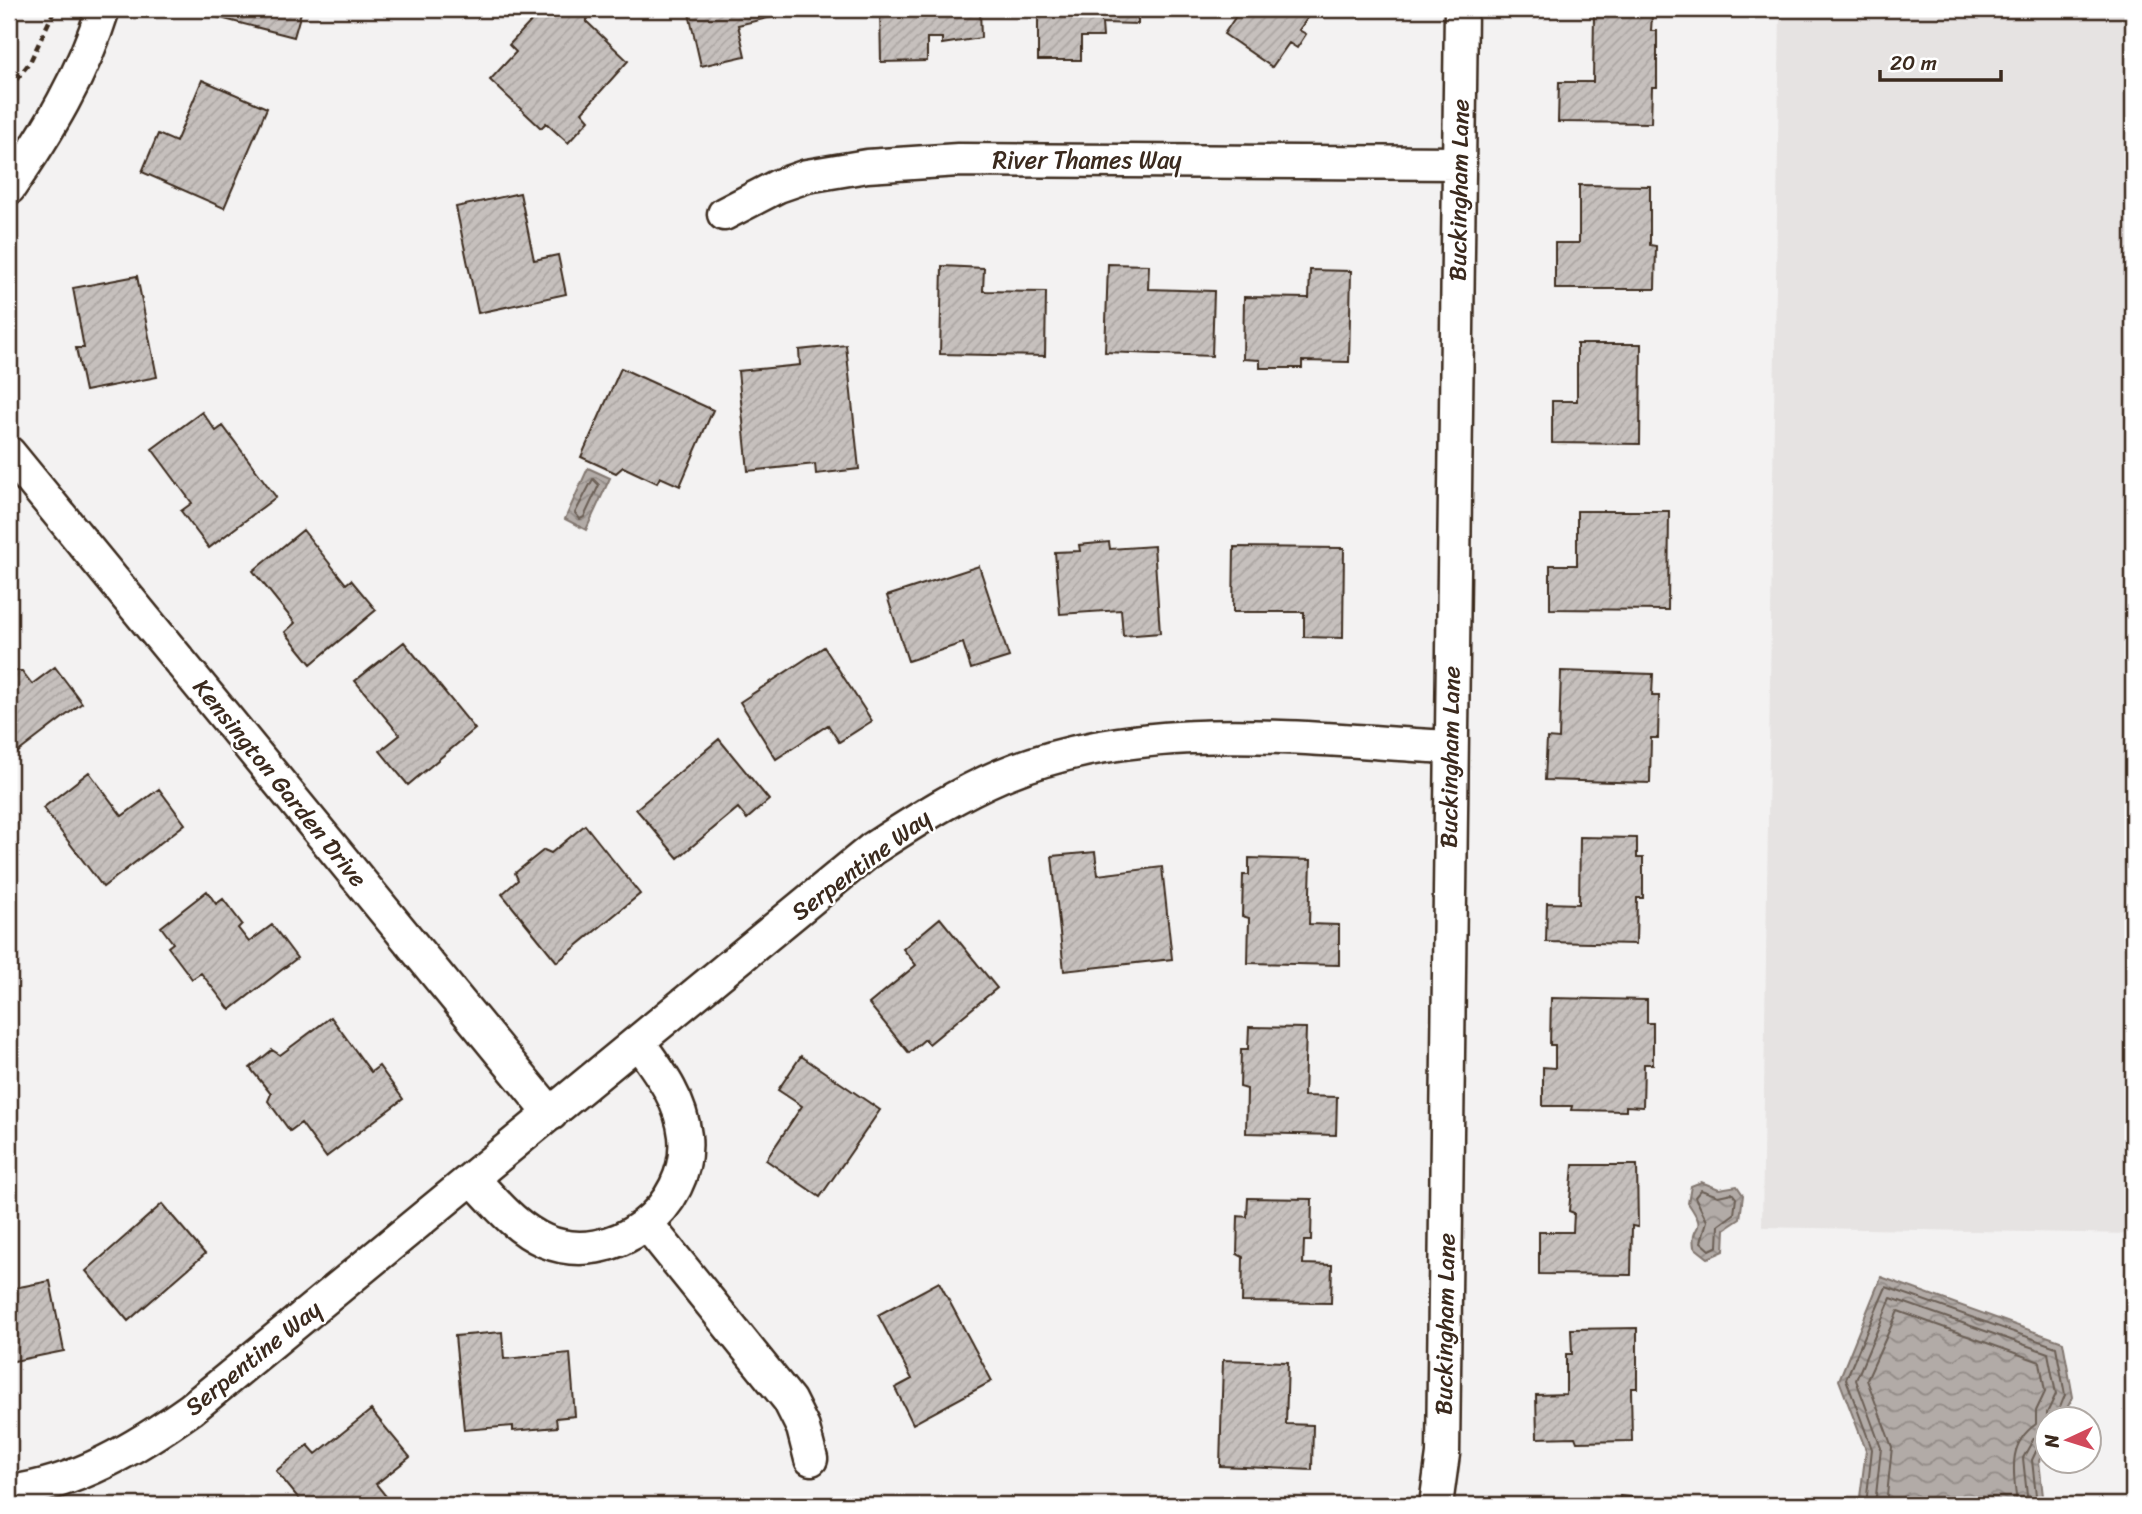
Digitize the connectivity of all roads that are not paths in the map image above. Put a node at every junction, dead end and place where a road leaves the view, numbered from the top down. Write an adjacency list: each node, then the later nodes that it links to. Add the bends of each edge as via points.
1 (103, 9): 4 (street, via 72,87)
2 (1461, 9): 3 (street, Buckingham Lane)
3 (1460, 163): 5 (street, River Thames Way, via 932,161 807,176); 7 (street, Buckingham Lane)
4 (9, 188)
5 (724, 214)
6 (9, 453): 9 (street, Kensington Garden Drive)
7 (1450, 747): 8 (street, Serpentine Way, via 1244,735 1153,740 1092,749 1004,774 949,799 872,849); 14 (street, Buckingham Lane, via 1443,1454)
8 (638, 1042): 9 (street, Serpentine Way); 11 (street, via 664,1078 685,1137 682,1169 671,1197)
9 (551, 1114): 10 (street, Serpentine Way)
10 (473, 1179): 11 (street, via 517,1226 562,1247 593,1247 624,1238); 13 (street, Serpentine Way, via 142,1444 88,1471)
11 (647, 1224): 12 (street, via 789,1400)
12 (811, 1459)
13 (9, 1492)
14 (1436, 1505)

